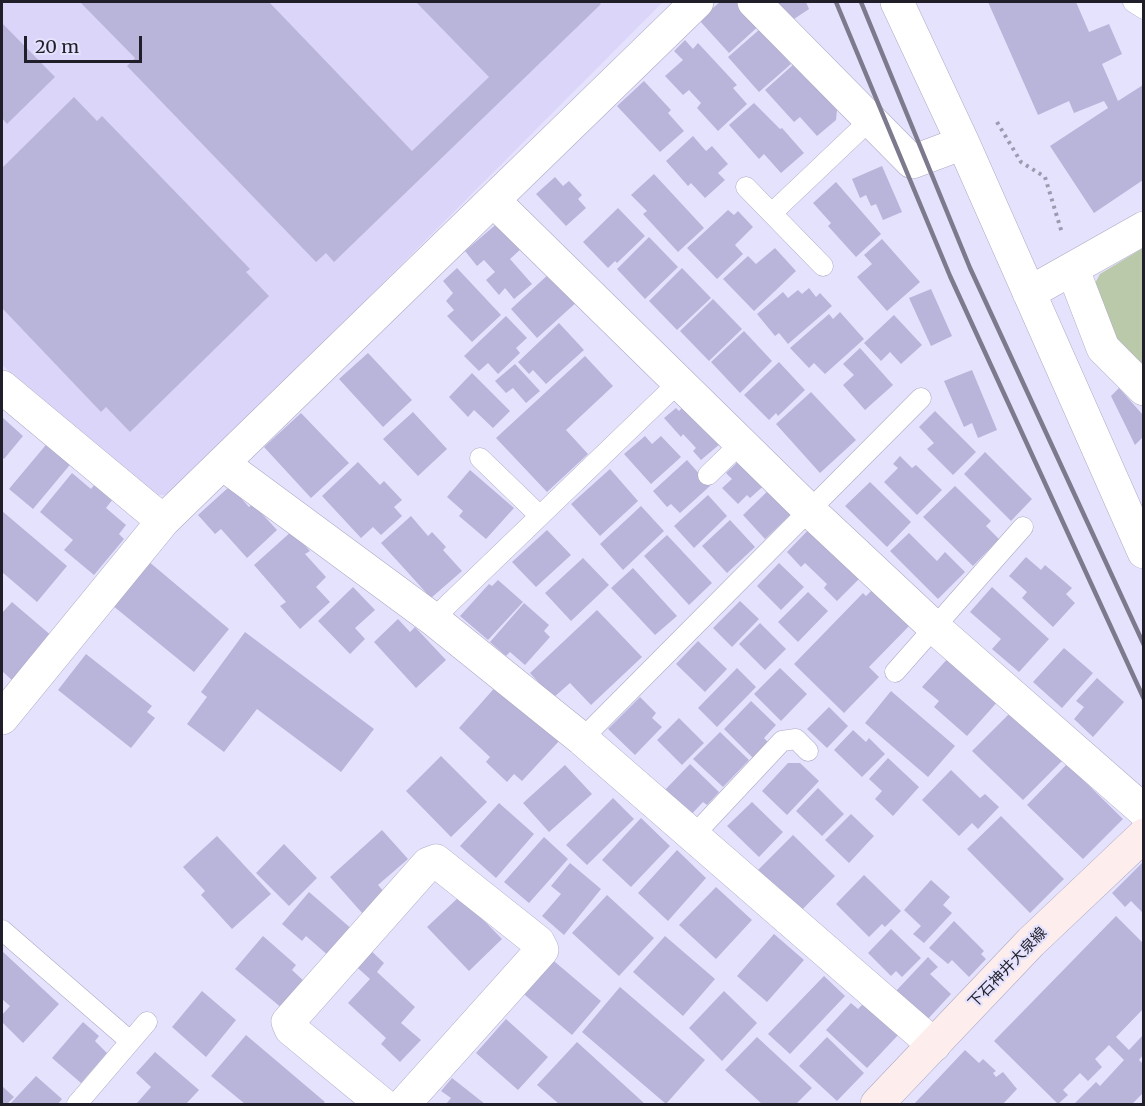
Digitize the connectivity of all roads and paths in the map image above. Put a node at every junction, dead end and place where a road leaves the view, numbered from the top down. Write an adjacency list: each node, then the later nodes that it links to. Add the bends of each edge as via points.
1 (697, 2): 10 (street)
2 (754, 2): 6 (street)
3 (897, 2): 7 (street)
4 (1133, 2): 5 (lane)
5 (1143, 9)
6 (870, 120): 7 (street, via 912,162); 11 (lane)
7 (963, 143): 15 (street)
8 (1021, 162): 14 (path, via 1045,177)
9 (746, 187): 11 (lane)
10 (494, 201): 16 (street); 22 (street)
11 (772, 213): 13 (lane)
12 (1143, 228): 14 (street)
13 (823, 266)
14 (1073, 270): 15 (street); 18 (street, via 1103,348)
15 (1029, 293): 28 (street)
16 (679, 382): 20 (street); 25 (lane)
17 (2, 387): 26 (street)
18 (1143, 389)
19 (921, 398): 24 (lane)
20 (741, 443): 23 (lane); 24 (street)
21 (480, 458): 25 (lane)
22 (223, 464): 26 (street); 29 (street)
23 (708, 475)
24 (808, 509): 30 (street); 33 (lane)
25 (540, 516): 29 (lane)
26 (163, 521): 32 (street)
27 (1023, 527): 30 (lane)
28 (1143, 552)
29 (433, 619): 33 (street)
30 (933, 627): 31 (lane); 35 (street)
31 (895, 672)
32 (4, 708)
33 (582, 739): 37 (street)
34 (808, 751): 37 (lane, via 796,739 782,741)
35 (1143, 811)
36 (1143, 835): 41 (main road, 下石神井大泉線, via 1031,942)
37 (693, 836): 41 (street)
38 (2, 930): 40 (lane)
39 (147, 1022): 40 (lane)
40 (130, 1041): 43 (lane)
41 (934, 1045): 45 (main road, 下石神井大泉線)
42 (363, 1099): 44 (street, via 288,1022 428,864 436,861 538,942 542,950)
43 (77, 1104)
44 (404, 1104)
45 (877, 1104)

